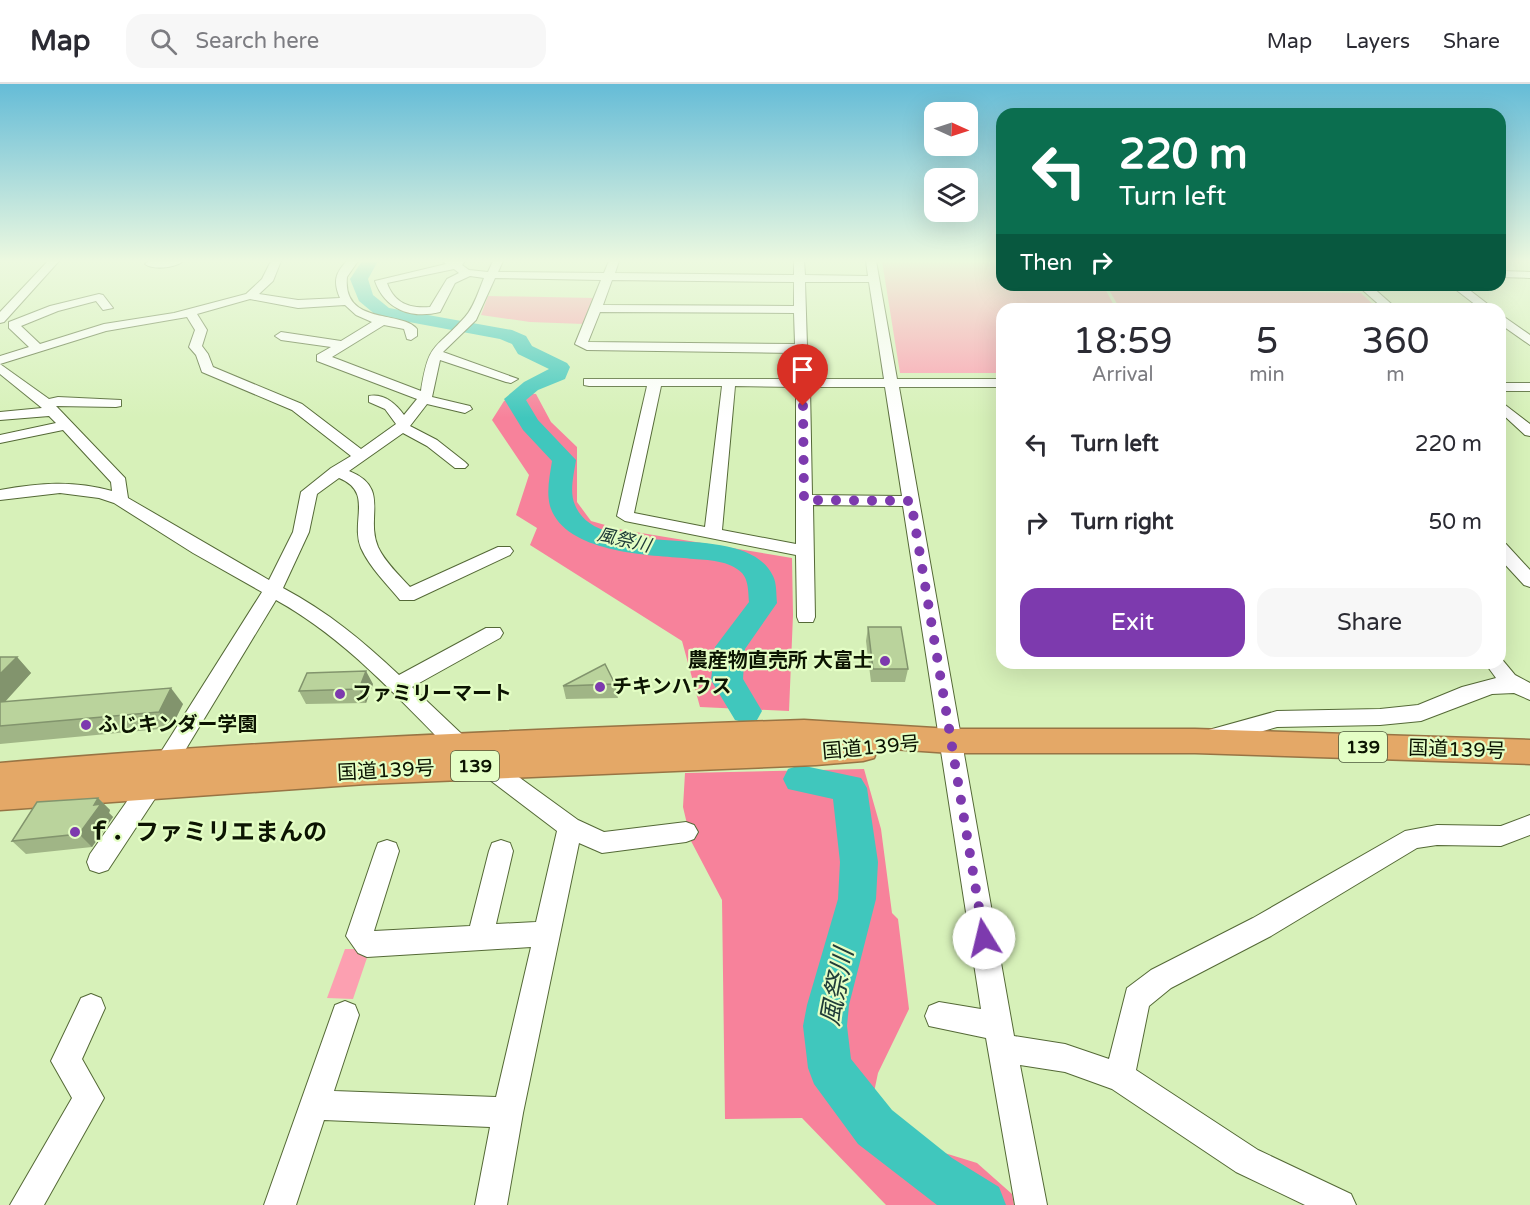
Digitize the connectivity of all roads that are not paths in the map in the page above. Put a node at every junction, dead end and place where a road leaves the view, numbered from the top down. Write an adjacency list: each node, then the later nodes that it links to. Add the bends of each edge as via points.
1 (41, 313): 15 (street, via 13,325)
2 (169, 313): 15 (street)
3 (194, 313): 39 (street, via 201,330 195,347 207,369 297,407)
4 (361, 313): 9 (street)
5 (474, 313): 16 (street)
6 (594, 313): 7 (street, via 581,344 586,346 795,349 801,346)
7 (800, 313)
8 (880, 313): 24 (street)
9 (381, 322): 12 (street, via 408,326); 14 (street)
10 (1506, 322): 13 (street)
11 (281, 336): 14 (street)
12 (411, 336)
13 (1530, 340)
14 (341, 345): 28 (street, via 322,358)
15 (36, 347): 17 (street)
16 (436, 354): 19 (street); 28 (street)
17 (0, 360)
18 (0, 368): 31 (street)
19 (511, 379)
20 (589, 382): 21 (street)
21 (655, 382): 22 (street); 46 (street, via 625,516)
22 (729, 382): 23 (street); 46 (street)
23 (803, 382): 24 (street); 44 (street)
24 (891, 382): 25 (street); 45 (street)
25 (996, 383)
26 (1506, 387): 27 (street)
27 (1530, 387)
28 (425, 398): 32 (street); 36 (street)
29 (374, 399): 36 (street, via 390,406)
30 (117, 403): 31 (street, via 58,401)
31 (50, 408): 34 (street); 35 (street)
32 (465, 409)
33 (1506, 410): 37 (street)
34 (0, 416)
35 (66, 425): 38 (street); 43 (street, via 119,481)
36 (402, 425): 39 (street); 40 (street)
37 (1530, 432)
38 (0, 439)
39 (359, 455): 41 (street)
40 (459, 465)
41 (336, 471): 47 (street, via 360,483 367,498 365,530 369,547 407,596); 51 (street, via 309,492 301,532)
42 (0, 495): 43 (street, via 79,487)
43 (120, 500): 51 (street, via 199,549)
44 (804, 500): 45 (street); 48 (street)
45 (911, 501): 57 (street)
46 (713, 533): 48 (street)
47 (504, 551)
48 (804, 551): 52 (street)
49 (1506, 555): 50 (street)
50 (1530, 581)
51 (274, 588): 55 (street, via 351,641); 62 (street)
52 (806, 617)
53 (493, 633): 55 (street)
54 (1500, 669): 56 (street, via 1508,680)
55 (399, 685): 59 (street)
56 (1523, 688): 58 (street, via 1492,686 1421,713 1277,719)
57 (951, 741): 58 (highway, 国道139号 / 139); 59 (highway, 国道139号 / 139, via 804,732); 61 (highway, 国道139号 / 139, via 804,754); 76 (street)
58 (1196, 741): 60 (highway, 国道139号 / 139)
59 (460, 746): 62 (highway, 国道139号 / 139)
60 (1530, 752)
61 (486, 765): 62 (highway, 国道139号 / 139); 66 (street)
62 (160, 772): 63 (highway, 国道139号 / 139); 64 (highway, 国道139号 / 139); 70 (street)
63 (0, 776)
64 (0, 797)
65 (1530, 825): 77 (street, via 1502,836 1413,838 1262,927 1161,979 1137,998)
66 (570, 827): 67 (street, via 602,843); 71 (street)
67 (686, 832)
68 (387, 851): 72 (street, via 359,936 367,944)
69 (501, 851): 72 (street)
70 (99, 862)
71 (547, 934): 72 (street); 79 (street)
72 (480, 938)
73 (91, 1008): 80 (street, via 66,1062 89,1098)
74 (345, 1016): 78 (street)
75 (939, 1016): 76 (street)
76 (1000, 1037): 77 (street); 83 (street)
77 (1120, 1077): 84 (street, via 1247,1161)
78 (313, 1105): 79 (street); 81 (street)
79 (508, 1113): 82 (street)
80 (26, 1205)
81 (280, 1205)
82 (491, 1205)
83 (1031, 1205)
84 (1340, 1205)

